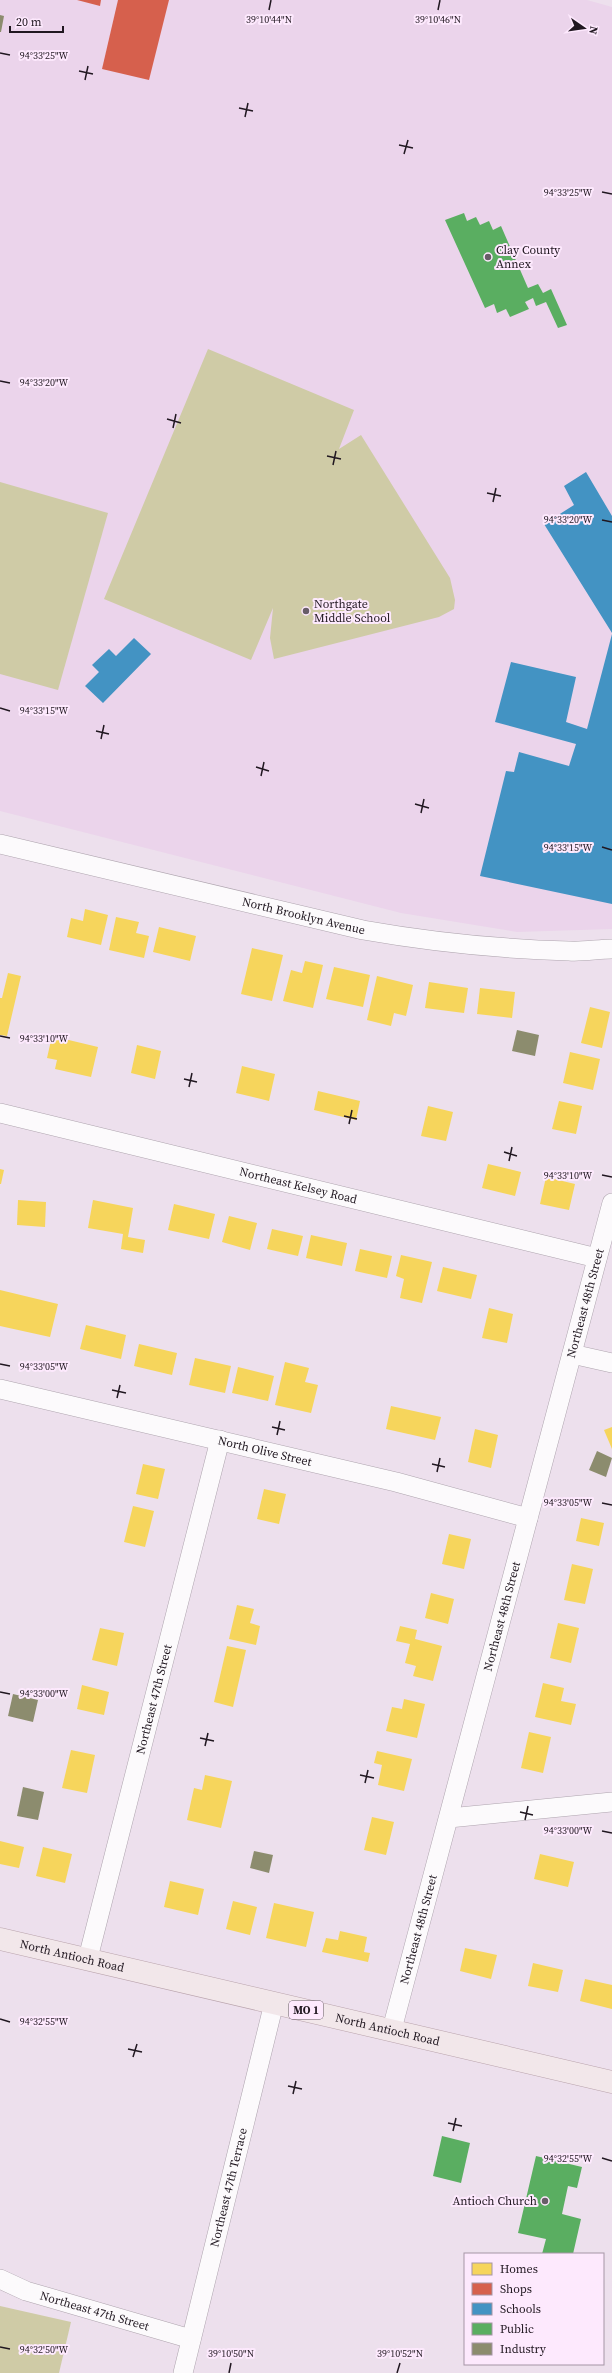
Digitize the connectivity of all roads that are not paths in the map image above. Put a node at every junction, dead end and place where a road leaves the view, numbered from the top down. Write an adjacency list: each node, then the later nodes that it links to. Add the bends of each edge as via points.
1 (0, 844): 2 (street, North Brooklyn Avenue, via 363,930 496,948 572,951)
2 (612, 949)
3 (0, 1113): 5 (street, Northeast Kelsey Road)
4 (612, 1203): 5 (street, Northeast 48th Street)
5 (597, 1258): 6 (street, Northeast 48th Street)
6 (572, 1354): 7 (street); 10 (street, Northeast 48th Street)
7 (612, 1363)
8 (0, 1389): 9 (street, North Olive Street)
9 (220, 1440): 10 (street, North Olive Street, via 396,1482); 14 (street, Northeast 47th Street)
10 (528, 1518): 12 (street, Northeast 48th Street)
11 (612, 1802): 12 (street)
12 (449, 1818): 16 (street, Northeast 48th Street)
13 (0, 1939): 14 (main road, North Antioch Road / MO 1)
14 (88, 1958): 15 (main road, North Antioch Road / MO 1)
15 (274, 2003): 16 (main road, North Antioch Road / MO 1); 19 (street, Northeast 47th Terrace)
16 (392, 2029): 17 (main road, North Antioch Road / MO 1)
17 (612, 2082)
18 (0, 2279): 19 (street, Northeast 47th Street, via 26,2291)
19 (191, 2339): 20 (street, Northeast 47th Terrace)
20 (183, 2373)

